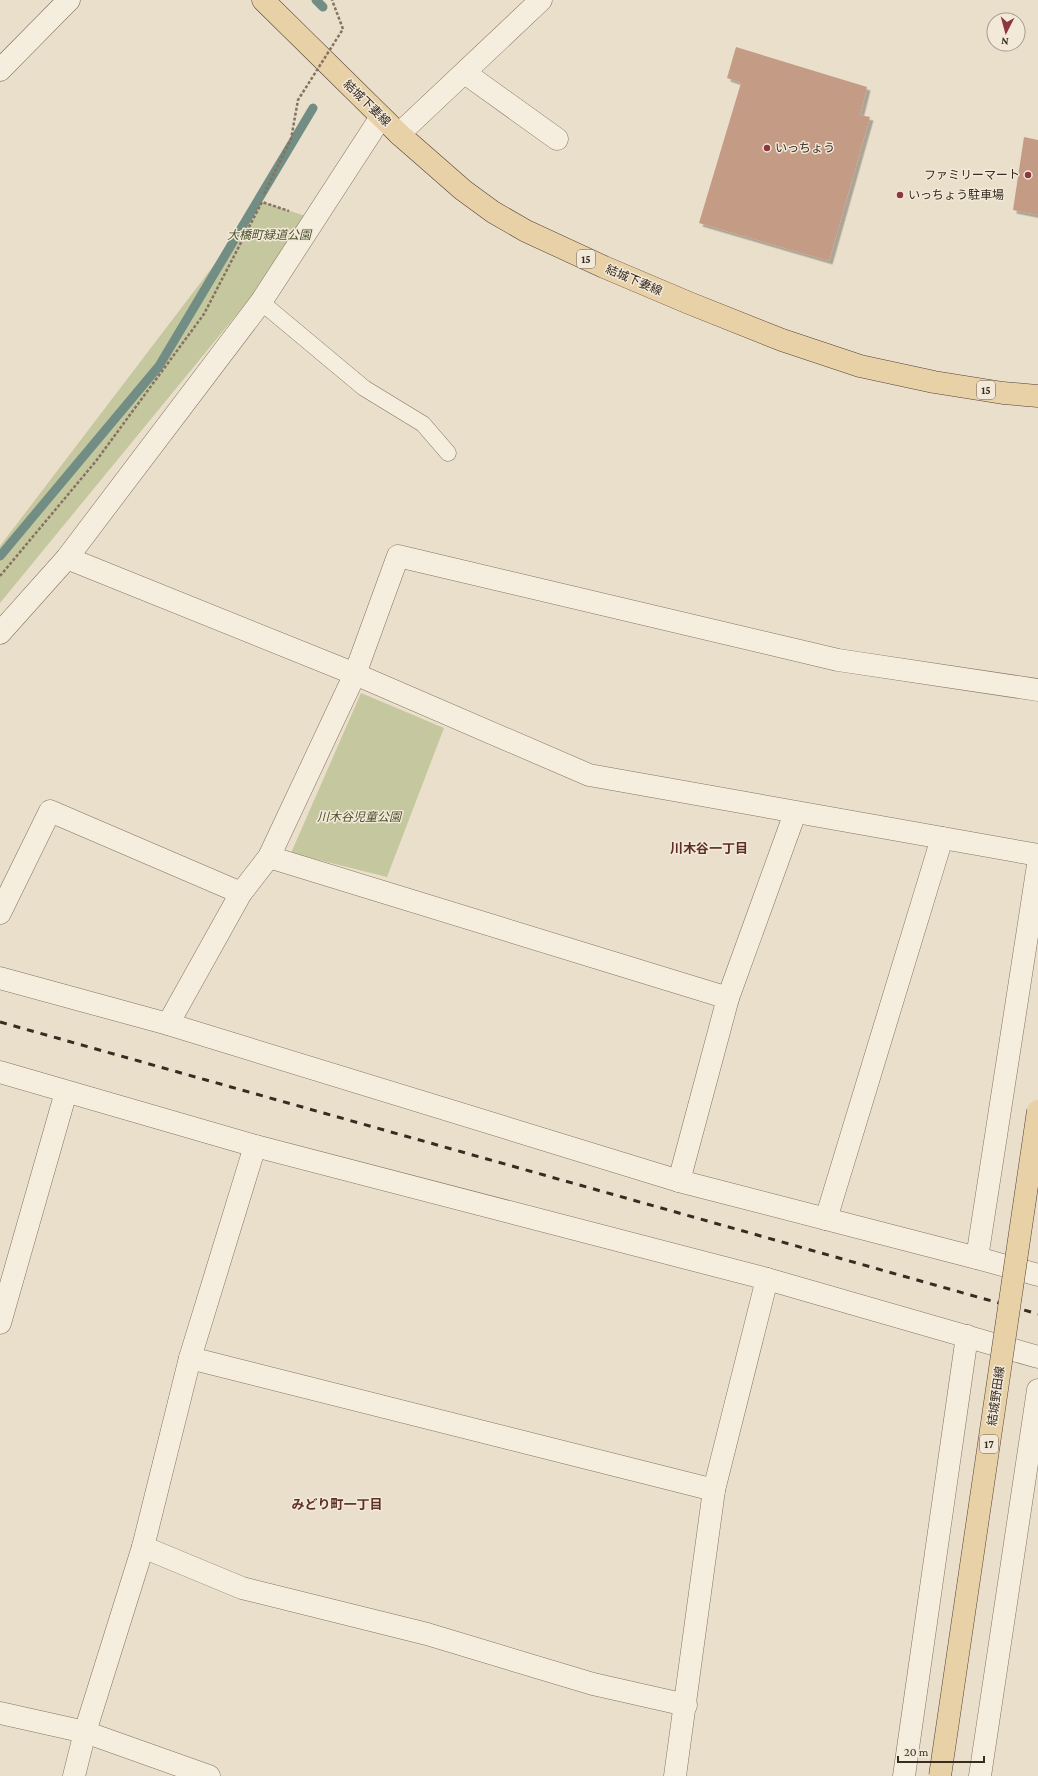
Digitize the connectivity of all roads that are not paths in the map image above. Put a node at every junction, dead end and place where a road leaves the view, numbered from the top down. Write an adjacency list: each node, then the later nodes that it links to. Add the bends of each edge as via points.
1 (69, 0): 4 (street)
2 (263, 0): 6 (main road, 結城下妻線 / 15)
3 (541, 0): 5 (street)
4 (0, 70)
5 (465, 73): 7 (street); 8 (street)
6 (381, 117): 7 (main road, 結城下妻線 / 15); 9 (street)
7 (399, 134): 10 (main road, 結城下妻線 / 15, via 463,190 493,212 526,231 690,303 782,340 860,366 934,382)
8 (557, 139)
9 (261, 302): 11 (lane, via 364,388 423,424); 12 (street)
10 (1038, 396)
11 (448, 453)
12 (67, 558): 13 (street); 14 (street)
13 (0, 633)
14 (355, 674): 15 (street, via 398,556 838,660); 16 (street, via 590,775); 19 (street)
15 (1038, 690)
16 (795, 813): 17 (street); 24 (street)
17 (942, 838): 18 (street); 31 (street)
18 (1038, 855)
19 (269, 857): 21 (street); 24 (street)
20 (1038, 865): 32 (street)
21 (241, 893): 22 (street, via 50,811); 25 (street)
22 (0, 913)
23 (0, 978): 25 (street)
24 (728, 998): 30 (street)
25 (168, 1024): 30 (street)
26 (0, 1072): 27 (street)
27 (66, 1092): 29 (street); 35 (street)
28 (1038, 1111): 49 (main road, 結城野田線 / 17, bridge)
29 (255, 1146): 34 (street); 38 (street)
30 (679, 1181): 31 (street)
31 (826, 1219): 32 (street)
32 (977, 1258): 33 (street)
33 (1038, 1275)
34 (768, 1279): 36 (street); 40 (street)
35 (0, 1323)
36 (967, 1336): 37 (street); 48 (street)
37 (1038, 1357)
38 (190, 1358): 40 (street); 41 (street)
39 (1038, 1390): 50 (street)
40 (714, 1490): 42 (street)
41 (143, 1547): 42 (street, via 242,1588 427,1634 593,1684); 44 (street)
42 (686, 1705): 47 (street)
43 (0, 1713): 44 (street)
44 (85, 1732): 45 (street); 46 (street)
45 (74, 1776)
46 (209, 1776)
47 (676, 1776)
48 (904, 1776)
49 (940, 1776)
50 (980, 1776)

